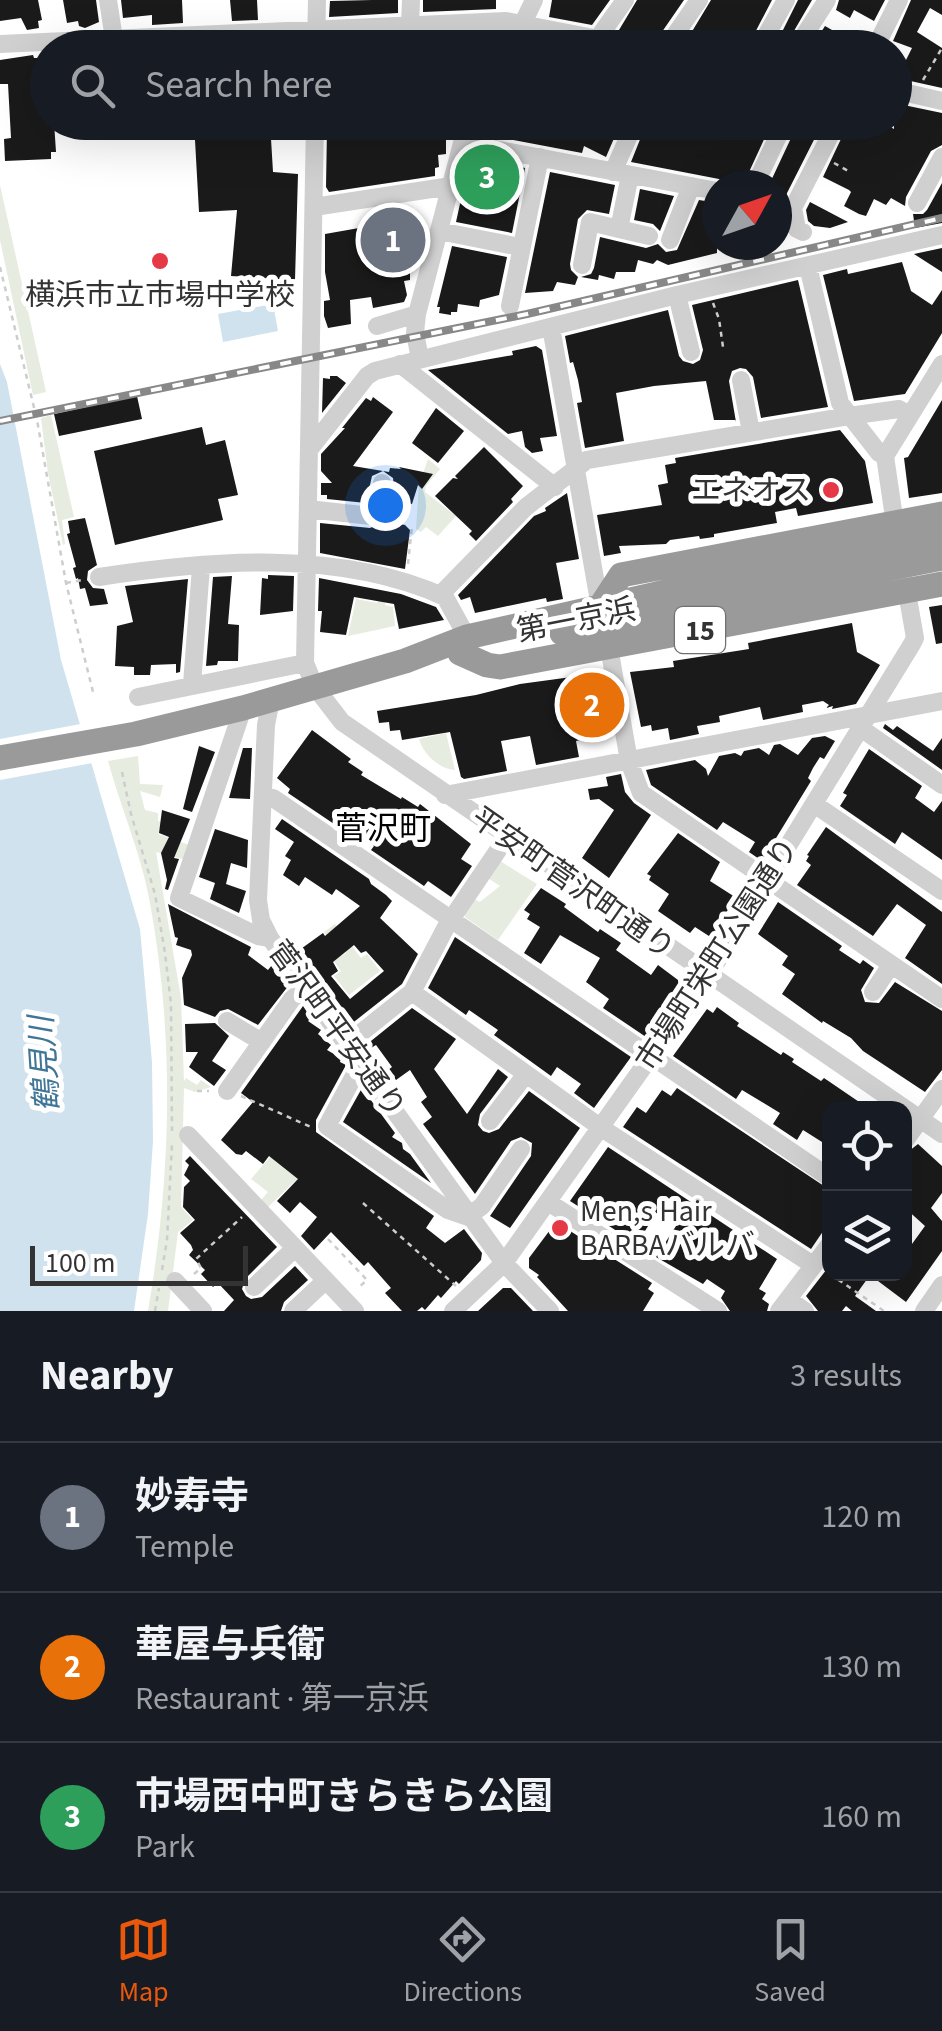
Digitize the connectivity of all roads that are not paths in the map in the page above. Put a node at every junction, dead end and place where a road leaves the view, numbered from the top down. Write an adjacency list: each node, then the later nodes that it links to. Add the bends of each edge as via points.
1 (108, 0): 12 (street)
2 (317, 0): 13 (street)
3 (411, 0): 11 (street)
4 (534, 0): 10 (street)
5 (626, 0): 17 (street)
6 (699, 0): 18 (street)
7 (786, 0): 19 (street)
8 (827, 0): 20 (street)
9 (899, 0): 21 (street)
10 (524, 23): 11 (street); 15 (street); 16 (street)
11 (410, 25): 14 (street)
12 (113, 30)
13 (316, 30)
14 (374, 30)
15 (520, 30)
16 (559, 30)
17 (604, 30)
18 (678, 30)
19 (769, 30)
20 (808, 30)
21 (884, 30)
22 (30, 43): 23 (street)
23 (0, 44)
24 (912, 94): 25 (street)
25 (942, 101)
26 (315, 140): 41 (street)
27 (463, 140): 31 (street)
28 (630, 140): 35 (street)
29 (776, 140): 34 (street)
30 (825, 140): 39 (street)
31 (462, 143): 32 (street); 36 (street)
32 (540, 157): 35 (street); 49 (street)
33 (942, 157): 40 (street)
34 (762, 170)
35 (622, 174): 37 (street); 43 (street)
36 (450, 186): 41 (street); 44 (street)
37 (692, 186): 38 (street); 48 (street)
38 (702, 188)
39 (792, 193)
40 (917, 203)
41 (314, 206): 65 (street)
42 (792, 217): 45 (street)
43 (619, 229): 47 (street); 50 (street, via 590,222)
44 (440, 232): 49 (street); 53 (street)
45 (803, 232)
46 (942, 235): 51 (street)
47 (648, 236)
48 (670, 240)
49 (520, 247): 54 (street)
50 (582, 265)
51 (808, 266): 52 (street); 63 (street, via 840,403)
52 (678, 294): 56 (street); 57 (street)
53 (417, 314): 55 (street); 58 (street)
54 (512, 321): 56 (street); 58 (street)
55 (377, 326)
56 (551, 327): 67 (street)
57 (691, 352)
58 (420, 359): 59 (street)
59 (400, 364): 65 (street, via 367,376); 69 (street)
60 (942, 364): 62 (street)
61 (741, 380): 64 (street)
62 (908, 414): 63 (street, via 899,409); 66 (street)
63 (850, 416): 64 (street); 66 (street)
64 (751, 432): 67 (street)
65 (310, 450): 70 (street)
66 (885, 456): 73 (street, 市場町栄町公園通り)
67 (577, 466): 69 (street); 80 (street)
68 (382, 483): 70 (street, via 372,516)
69 (555, 487): 79 (street, via 526,507)
70 (308, 508): 75 (street)
71 (942, 514): 73 (highway, 第一京浜 / 15)
72 (942, 538): 73 (highway, 第一京浜 / 15)
73 (901, 557): 74 (highway, 第一京浜 / 15); 78 (highway, 第一京浜 / 15); 80 (highway, 第一京浜 / 15, via 621,575); 81 (highway, 第一京浜 / 15); 82 (highway, 第一京浜 / 15); 89 (street, 市場町栄町公園通り, via 915,638)
74 (942, 558)
75 (308, 565): 76 (street); 79 (street); 83 (street)
76 (200, 567): 77 (street); 84 (street)
77 (99, 577)
78 (942, 584)
79 (441, 594): 81 (street, via 460,620)
80 (600, 607): 81 (highway, 第一京浜 / 15)
81 (464, 645): 82 (highway, 第一京浜 / 15, via 486,665 500,667); 83 (highway, 第一京浜 / 15)
82 (609, 647): 91 (street)
83 (310, 675): 84 (street); 86 (highway, 第一京浜 / 15); 93 (street, 平安町菅沢町通り, via 342,722)
84 (192, 684): 85 (street)
85 (138, 698)
86 (271, 700): 88 (highway, 第一京浜 / 15); 94 (street, 菅沢町平安通り)
87 (942, 701): 89 (street)
88 (243, 708): 90 (highway, 第一京浜 / 15); 100 (street, via 179,898)
89 (866, 722): 91 (street); 92 (street); 95 (street, 市場町栄町公園通り)
90 (0, 758)
91 (629, 761): 93 (street); 97 (street, via 642,793)
92 (942, 785)
93 (446, 795): 96 (street, 平安町菅沢町通り)
94 (263, 796): 99 (street); 100 (street, 菅沢町平安通り, via 258,900)
95 (814, 804): 97 (street, 市場町栄町公園通り); 98 (street)
96 (507, 837): 99 (street); 102 (street, 平安町菅沢町通り)
97 (768, 880): 101 (street); 102 (street, 市場町栄町公園通り)
98 (942, 891)
99 (452, 918): 104 (street); 110 (street)
100 (270, 938): 103 (street, 菅沢町平安通り)
101 (892, 964): 105 (street); 106 (street)
102 (708, 976): 110 (street, 市場町栄町公園通り); 115 (street, 平安町菅沢町通り)
103 (306, 988): 108 (street); 109 (street, 菅沢町平安通り)
104 (412, 992): 109 (street); 112 (street)
105 (874, 992)
106 (942, 999)
107 (227, 1021): 108 (street)
108 (262, 1042): 114 (street)
109 (347, 1044): 111 (street, 菅沢町平安通り)
110 (652, 1056): 117 (street, 市場町栄町公園通り); 122 (street)
111 (361, 1064): 124 (street, 菅沢町平安通り); 124 (street, via 327,1126 448,1210)
112 (526, 1074): 116 (street); 117 (street)
113 (942, 1088): 115 (street)
114 (227, 1092)
115 (921, 1119): 118 (street); 119 (street, 平安町菅沢町通り)
116 (490, 1121)
117 (600, 1128): 123 (street, 市場町栄町公園通り); 127 (street)
118 (912, 1131)
119 (942, 1134)
120 (188, 1136): 125 (street)
121 (522, 1149): 124 (street)
122 (822, 1173)
123 (548, 1202): 126 (street, 市場町栄町公園通り); 138 (street)
124 (471, 1216): 126 (street, 菅沢町平安通り)
125 (295, 1248): 128 (street); 131 (street)
126 (504, 1262): 132 (street, 市場町栄町公園通り); 137 (street, 菅沢町平安通り)
127 (822, 1270): 133 (street)
128 (326, 1280): 134 (street); 136 (street)
129 (178, 1284): 135 (street)
130 (942, 1285): 140 (street)
131 (254, 1287)
132 (459, 1305)
133 (784, 1305): 139 (street)
134 (350, 1306)
135 (203, 1311)
136 (293, 1311)
137 (550, 1311)
138 (718, 1311)
139 (806, 1311)
140 (924, 1311)

